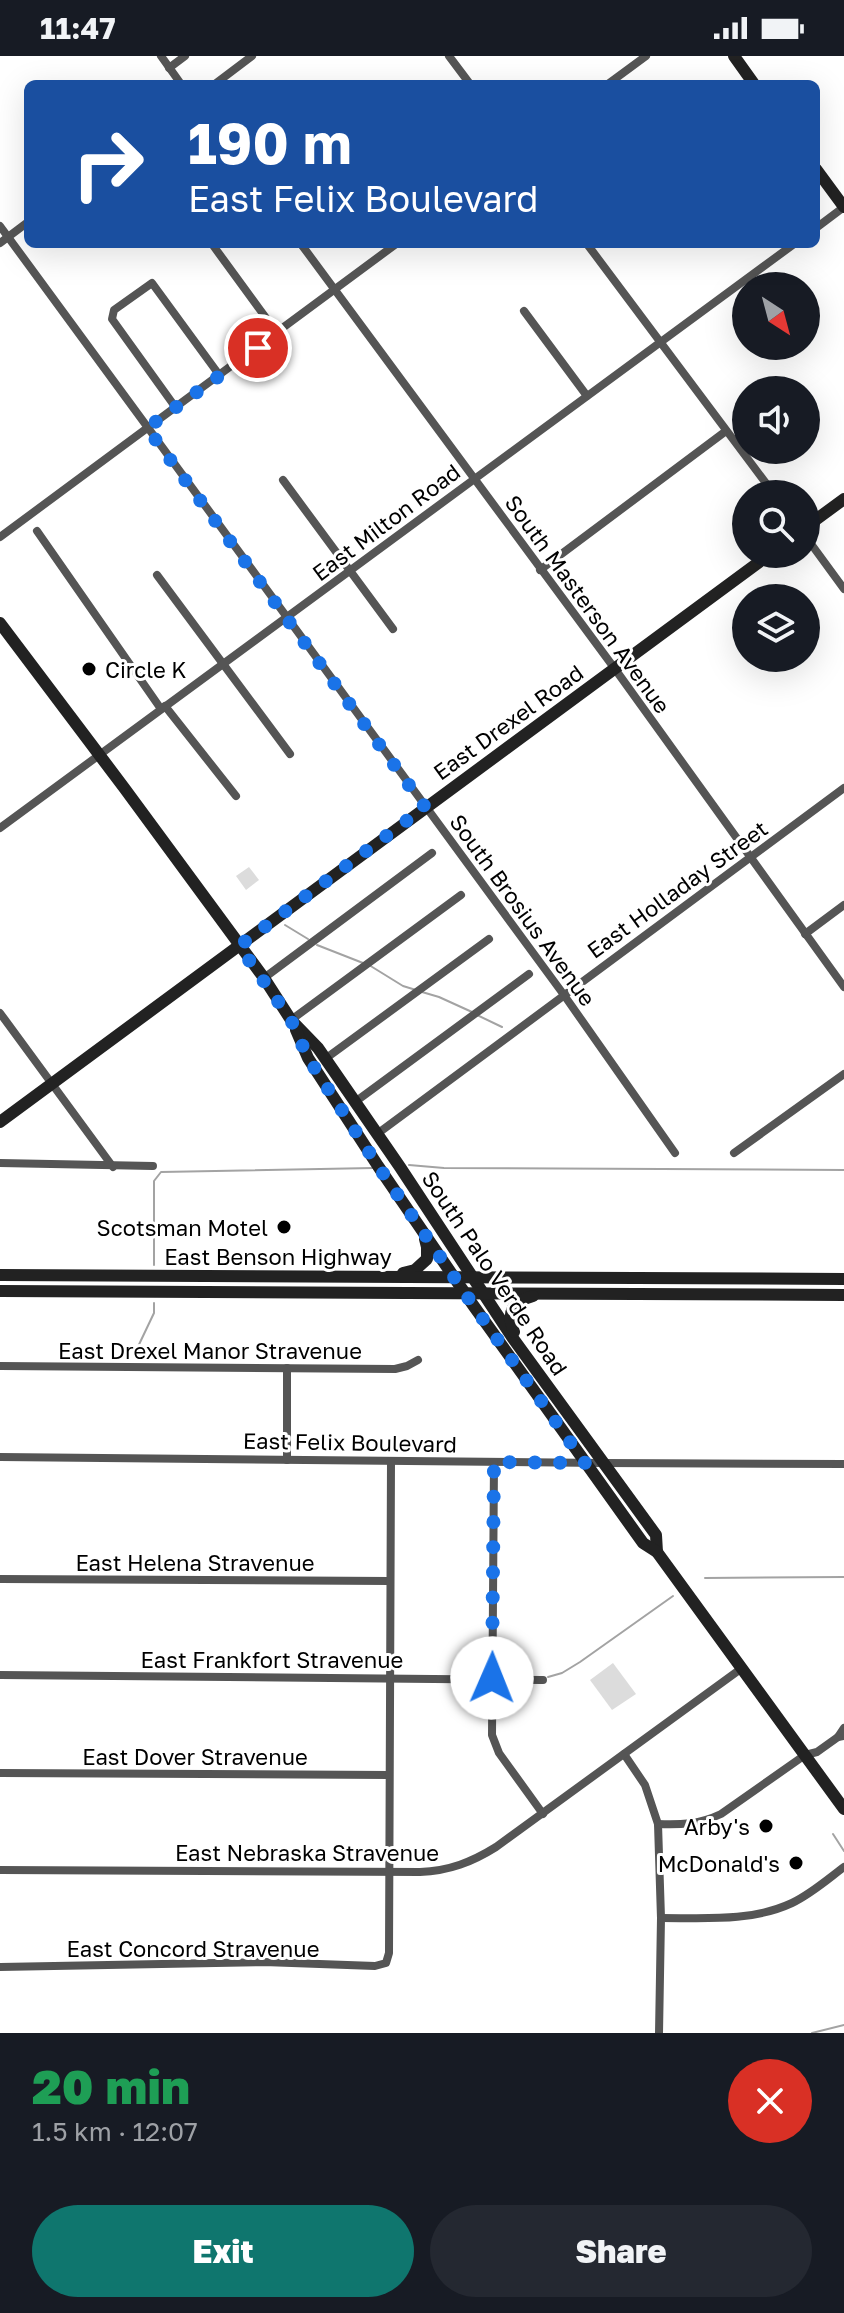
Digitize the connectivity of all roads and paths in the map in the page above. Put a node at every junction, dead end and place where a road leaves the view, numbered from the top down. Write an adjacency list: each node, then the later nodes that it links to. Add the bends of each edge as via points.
1 (161, 56): 7 (street)
2 (185, 56): 7 (street)
3 (252, 56): 9 (street)
4 (449, 56): 10 (street)
5 (646, 56): 11 (street)
6 (734, 56): 12 (main road)
7 (169, 68): 8 (street)
8 (178, 80)
9 (220, 80)
10 (467, 80)
11 (613, 80)
12 (751, 80)
13 (820, 174): 14 (main road)
14 (844, 207): 16 (street)
15 (24, 225): 18 (street)
16 (820, 225)
17 (0, 226): 18 (street, South Brosius Avenue)
18 (4, 240): 31 (street, South Brosius Avenue)
19 (215, 248): 26 (street)
20 (304, 248): 24 (street, South Masterson Avenue)
21 (391, 248): 24 (street)
22 (590, 248): 27 (street)
23 (789, 248): 27 (street, East Milton Road)
24 (335, 290): 26 (street); 33 (street, South Masterson Avenue)
25 (524, 311): 29 (street)
26 (277, 333): 28 (street)
27 (660, 343): 29 (street, East Milton Road); 32 (street)
28 (220, 376): 30 (street); 30 (street, via 152,283 114,310 112,319)
29 (587, 396): 33 (street, East Milton Road)
30 (176, 408): 31 (street)
31 (147, 428): 39 (street); 46 (street, South Brosius Avenue)
32 (726, 431): 35 (street); 42 (street)
33 (473, 479): 42 (street, South Masterson Avenue); 43 (street, East Milton Road)
34 (283, 480): 43 (street)
35 (763, 480)
36 (844, 499): 37 (main road)
37 (820, 517)
38 (37, 531): 51 (street)
39 (0, 537)
40 (820, 556): 45 (street)
41 (751, 568): 50 (main road, East Drexel Road)
42 (540, 570): 50 (street, South Masterson Avenue)
43 (351, 572): 46 (street, East Milton Road); 48 (street)
44 (157, 575): 49 (street)
45 (844, 589)
46 (288, 617): 49 (street, East Milton Road); 56 (street, South Brosius Avenue)
47 (0, 623): 52 (main road, South Palo Verde Road)
48 (393, 629)
49 (222, 664): 51 (street, East Milton Road); 53 (street)
50 (615, 669): 56 (main road, East Drexel Road); 59 (street, South Masterson Avenue)
51 (163, 707): 52 (street, East Milton Road); 55 (street)
52 (100, 754): 57 (street, East Milton Road); 64 (main road, South Palo Verde Road)
53 (290, 754)
54 (844, 788): 59 (street, East Holladay Street)
55 (236, 796)
56 (425, 807): 64 (main road, East Drexel Road); 68 (street, South Brosius Avenue)
57 (0, 828)
58 (432, 853): 66 (street)
59 (750, 858): 62 (street, South Masterson Avenue); 68 (street, East Holladay Street)
60 (461, 895): 70 (street)
61 (844, 905): 62 (street)
62 (805, 934): 67 (street, South Masterson Avenue)
63 (489, 939): 71 (street)
64 (239, 946): 66 (main road, South Palo Verde Road); 73 (main road, East Drexel Road)
65 (529, 974): 74 (street)
66 (264, 978): 70 (main road, South Palo Verde Road)
67 (844, 987)
68 (564, 995): 76 (street, East Holladay Street); 77 (street, South Brosius Avenue)
69 (0, 1013): 73 (street)
70 (291, 1020): 71 (main road, South Palo Verde Road); 82 (main road, South Palo Verde Road, via 308,1058)
71 (325, 1059): 74 (main road, South Palo Verde Road)
72 (844, 1074): 78 (street)
73 (53, 1083): 75 (main road, East Drexel Road); 81 (street)
74 (355, 1102): 76 (main road, South Palo Verde Road)
75 (0, 1122)
76 (377, 1134): 86 (main road, South Palo Verde Road)
77 (675, 1153)
78 (734, 1153)
79 (0, 1163): 81 (street)
80 (153, 1166): 81 (street)
81 (113, 1167)
82 (423, 1232): 84 (main road, via 427,1259 422,1266); 85 (main road, South Palo Verde Road)
83 (0, 1275): 84 (main road, East Benson Highway)
84 (382, 1277): 85 (main road, East Benson Highway)
85 (454, 1277): 86 (main road, East Benson Highway); 90 (main road, South Palo Verde Road)
86 (473, 1277): 87 (main road, East Benson Highway); 91 (main road, South Palo Verde Road)
87 (764, 1279): 88 (main road, East Benson Highway); 93 (main road)
88 (844, 1279)
89 (0, 1291): 90 (main road, East Benson Highway)
90 (465, 1293): 91 (main road, East Benson Highway); 103 (main road, South Palo Verde Road)
91 (482, 1293): 92 (main road, East Benson Highway); 95 (main road, South Palo Verde Road)
92 (544, 1293): 93 (main road, East Benson Highway); 95 (main road, via 512,1308 509,1319)
93 (766, 1295): 94 (main road, East Benson Highway)
94 (844, 1295)
95 (519, 1346): 104 (main road, South Palo Verde Road)
96 (418, 1360): 98 (street, East Drexel Manor Stravenue, via 395,1369)
97 (0, 1366): 98 (street, East Drexel Manor Stravenue)
98 (287, 1368): 100 (street)
99 (0, 1457): 100 (street, East Felix Boulevard)
100 (287, 1460): 101 (street, East Felix Boulevard)
101 (391, 1461): 102 (street, East Felix Boulevard); 108 (street)
102 (494, 1462): 103 (street, East Felix Boulevard); 112 (street)
103 (585, 1463): 104 (street, East Felix Boulevard); 106 (main road, South Palo Verde Road, via 643,1543)
104 (602, 1463): 105 (street, East Felix Boulevard); 106 (main road, South Palo Verde Road, via 656,1535)
105 (844, 1464)
106 (657, 1552): 109 (main road, South Palo Verde Road)
107 (0, 1579): 108 (street, East Helena Stravenue)
108 (390, 1581): 111 (street)
109 (742, 1668): 116 (street, East Nebraska Stravenue); 117 (main road, South Palo Verde Road)
110 (0, 1675): 111 (street, East Frankfort Stravenue)
111 (390, 1678): 112 (street, East Frankfort Stravenue); 119 (street)
112 (492, 1678): 113 (street, East Frankfort Stravenue); 121 (street, via 495,1744)
113 (543, 1680)
114 (844, 1728): 115 (street)
115 (841, 1737): 117 (street)
116 (624, 1754): 121 (street, East Nebraska Stravenue); 122 (street, via 645,1785)
117 (805, 1755): 120 (main road, South Palo Verde Road); 122 (street, via 721,1814 685,1825)
118 (0, 1773): 119 (street, East Dover Stravenue)
119 (389, 1775): 125 (street)
120 (844, 1809)
121 (543, 1814): 125 (street, East Nebraska Stravenue, via 459,1867)
122 (658, 1824): 126 (street)
123 (844, 1867): 126 (street, via 776,1909 731,1918)
124 (0, 1870): 125 (street, East Nebraska Stravenue)
125 (389, 1872): 127 (street, East Concord Stravenue, via 389,1953 386,1963 375,1966 264,1962)
126 (661, 1918): 128 (street)
127 (0, 1967)
128 (659, 2033)

